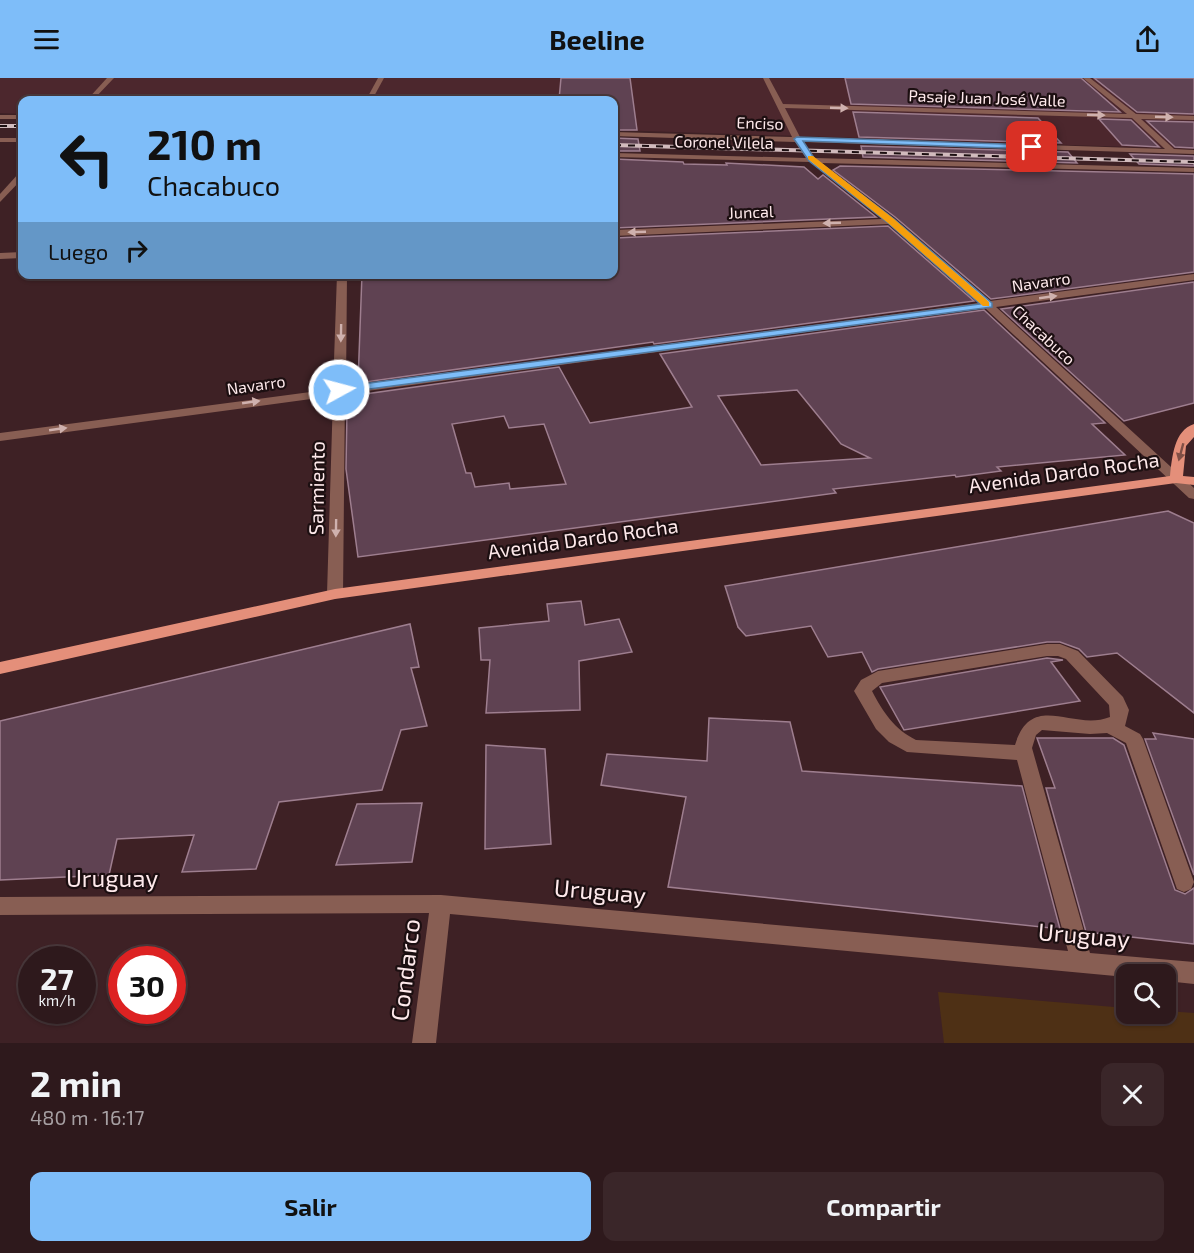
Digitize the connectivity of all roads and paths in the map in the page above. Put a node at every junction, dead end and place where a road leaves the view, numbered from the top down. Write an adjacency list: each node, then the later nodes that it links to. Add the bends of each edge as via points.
1 (111, 78): 5 (street)
2 (381, 78): 6 (street)
3 (766, 78): 7 (street)
4 (1086, 78): 8 (street)
5 (94, 96)
6 (371, 96)
7 (780, 106): 8 (street, Pasaje Juan José Valle, one-way to 8); 13 (street)
8 (1134, 116): 11 (street, Pasaje Juan José Valle, one-way to 11); 16 (street)
9 (0, 117): 10 (street)
10 (18, 117)
11 (1194, 118)
12 (618, 134): 13 (street, Enciso)
13 (797, 139): 16 (street, Enciso); 19 (street, Chacabuco)
14 (0, 140): 15 (street)
15 (18, 140)
16 (1172, 152): 17 (street, Enciso)
17 (1194, 152)
18 (618, 154): 19 (street, Coronel Vilela)
19 (812, 159): 20 (street, Coronel Vilela); 23 (street, Chacabuco)
20 (1194, 170)
21 (18, 179): 22 (street)
22 (2, 195)
23 (891, 221): 24 (street, Juncal, one-way to 24); 29 (street, Chacabuco)
24 (618, 233)
25 (18, 255): 26 (street)
26 (0, 256)
27 (1194, 277): 29 (street, Navarro, one-way to 27)
28 (342, 279): 30 (street, Sarmiento, one-way to 30)
29 (988, 305): 30 (street, Navarro); 33 (street, Chacabuco)
30 (339, 390): 32 (street, Navarro, one-way to 30); 36 (street, Sarmiento, one-way to 36)
31 (1194, 428): 33 (main road, Avenida Dardo Rocha, one-way to 33, via 1180,446)
32 (0, 437)
33 (1176, 479): 34 (main road, Avenida Dardo Rocha); 35 (street, Chacabuco); 36 (main road, Avenida Dardo Rocha)
34 (1194, 481)
35 (1194, 495)
36 (334, 594): 37 (main road, Avenida Dardo Rocha)
37 (0, 668)
38 (1110, 726): 39 (street, via 1038,723 1028,731); 39 (street, via 1119,721 1117,702 1072,655 1060,650 878,677 863,691 885,730 913,747); 40 (street, via 1134,739)
39 (1024, 753): 43 (street)
40 (1184, 883)
41 (441, 904): 42 (street, Uruguay); 43 (street, Uruguay); 45 (street, Condarco)
42 (0, 906)
43 (1082, 963): 44 (street, Uruguay)
44 (1194, 973)
45 (424, 1043)

